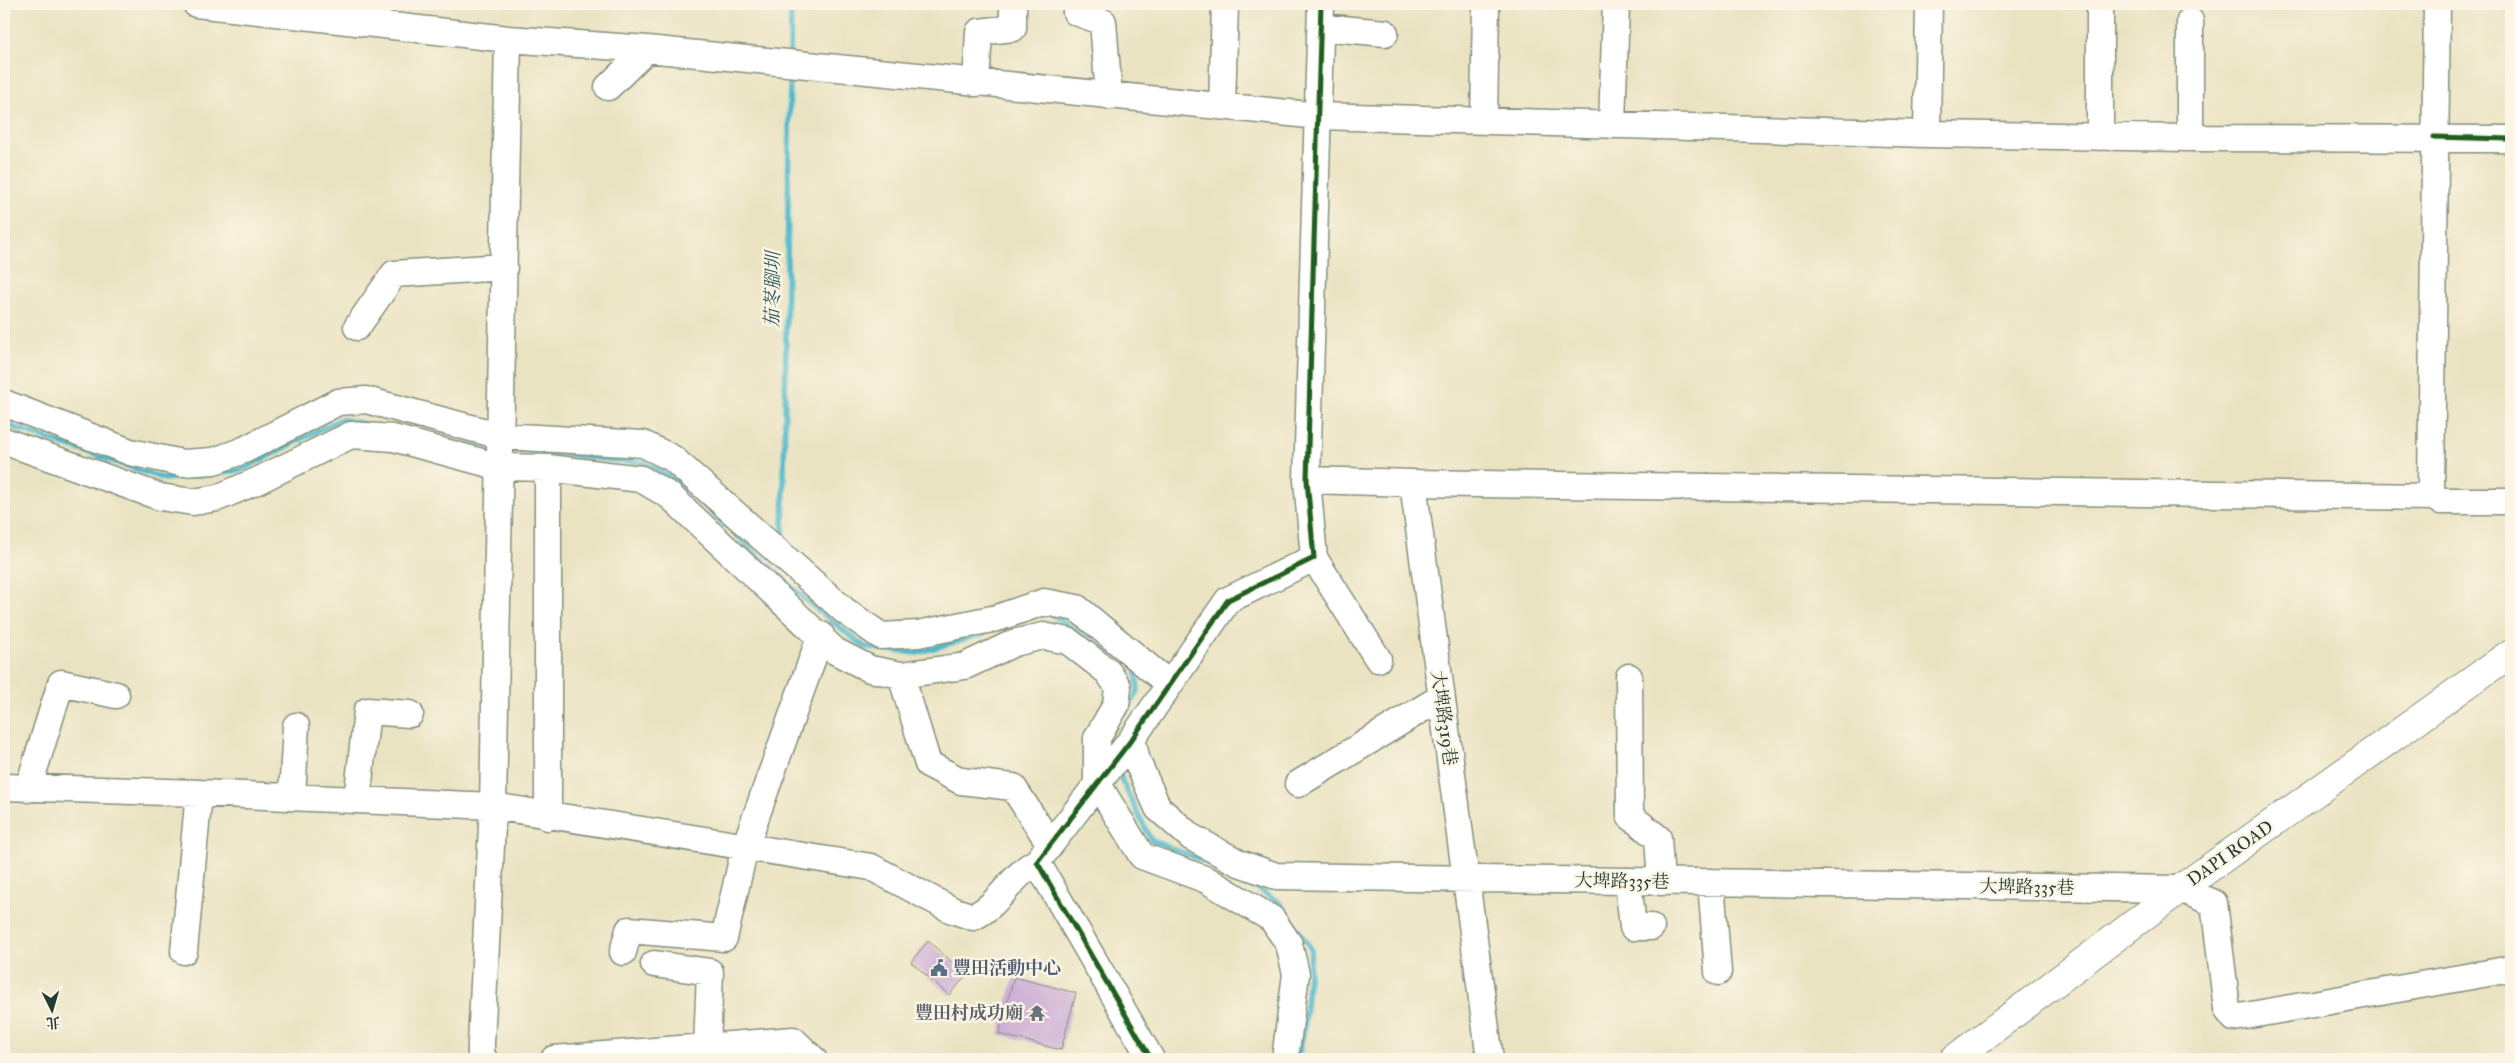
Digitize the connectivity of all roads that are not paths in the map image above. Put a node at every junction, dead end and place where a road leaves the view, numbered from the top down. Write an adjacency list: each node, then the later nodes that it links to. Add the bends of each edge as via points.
1 (196, 4): 10 (street)
2 (1013, 4): 16 (street, via 1013,28 979,32)
3 (1225, 4): 19 (street)
4 (1486, 4): 21 (street)
5 (1616, 4): 22 (street)
6 (1929, 4): 23 (street)
7 (2436, 4): 25 (street)
8 (1076, 12): 18 (street, via 1103,22)
9 (2100, 12): 24 (street)
10 (386, 14): 14 (street)
11 (1321, 16): 13 (street); 20 (street)
12 (2190, 21): 26 (street)
13 (1385, 34)
14 (508, 39): 15 (street); 28 (street)
15 (647, 49): 16 (street); 17 (street)
16 (976, 83): 18 (street)
17 (608, 87)
18 (1109, 96): 19 (street)
19 (1222, 106): 20 (street)
20 (1319, 116): 21 (street); 35 (street)
21 (1484, 121): 22 (street)
22 (1612, 125): 23 (street)
23 (1926, 134): 24 (street)
24 (2100, 137): 26 (street)
25 (2434, 137): 26 (street); 27 (street); 37 (street)
26 (2190, 138)
27 (2511, 138)
28 (504, 267): 29 (street, via 394,274); 31 (street)
29 (357, 327)
30 (4, 403): 31 (street, via 130,452 182,463 214,460 244,450 338,402 366,400)
31 (501, 436): 33 (street); 45 (street, via 644,444 672,458 845,611 881,636 918,634 997,618 1044,602 1077,608)
32 (4, 442): 33 (street, via 160,497 193,502 217,498 351,435 393,438)
33 (500, 467): 34 (street); 57 (street)
34 (548, 468): 40 (street, via 640,479 670,496); 58 (street)
35 (1307, 480): 36 (street); 39 (street)
36 (1414, 483): 37 (street); 47 (street, 大埤路319巷)
37 (2433, 497): 38 (street, via 2440,501)
38 (2511, 501)
39 (1314, 558): 42 (street); 45 (street, via 1228,600)
40 (820, 636): 43 (street, via 835,651 870,669); 59 (street)
41 (2511, 653): 65 (main road, DAPI ROAD)
42 (1378, 660)
43 (901, 676): 51 (street, via 965,666 1014,643 1043,636 1068,641 1108,672 1118,688 1116,705 1097,738); 60 (street, via 928,764 961,780 1013,787)
44 (1629, 677): 63 (street, via 1630,816 1658,838)
45 (1169, 684): 50 (street)
46 (116, 695): 53 (street, via 61,683)
47 (1440, 698): 52 (street); 61 (street, 大埤路319巷)
48 (410, 714): 56 (street, via 367,711)
49 (296, 726): 55 (street)
50 (1132, 739): 51 (street); 61 (street, 大埤路335巷, via 1137,760 1158,808 1191,837 1239,863 1276,876)
51 (1097, 784): 60 (street); 78 (street, via 1142,856 1207,880 1224,890 1272,919 1290,944 1296,974)
52 (1298, 784)
53 (16, 788): 54 (street)
54 (199, 793): 55 (street); 67 (street)
55 (292, 797): 56 (street)
56 (357, 800): 57 (street)
57 (493, 806): 58 (street); 74 (street, via 481,1043)
58 (548, 817): 59 (street)
59 (745, 847): 60 (street, via 871,867 952,910 973,917 986,911 1025,868); 68 (street, via 724,938 629,930)
60 (1044, 853): 77 (street)
61 (1466, 879): 62 (street, 大埤路335巷); 79 (street, 大埤路319巷)
62 (1628, 881): 63 (street, 大埤路335巷); 66 (street, via 1633,927)
63 (1661, 882): 64 (street, 大埤路335巷)
64 (1712, 882): 65 (street, 大埤路335巷); 71 (street)
65 (2180, 889): 70 (street, via 2214,903 2227,1009 2234,1018); 80 (main road, DAPI ROAD)
66 (1651, 927)
67 (184, 951)
68 (623, 952)
69 (654, 964): 72 (street, via 710,972)
70 (2511, 969)
71 (1718, 972)
72 (707, 1047): 73 (street); 76 (street, via 792,1040)
73 (626, 1056): 75 (street)
74 (484, 1059)
75 (554, 1059)
76 (813, 1059)
77 (1151, 1059)
78 (1285, 1059)
79 (1490, 1059)
80 (1954, 1059)

